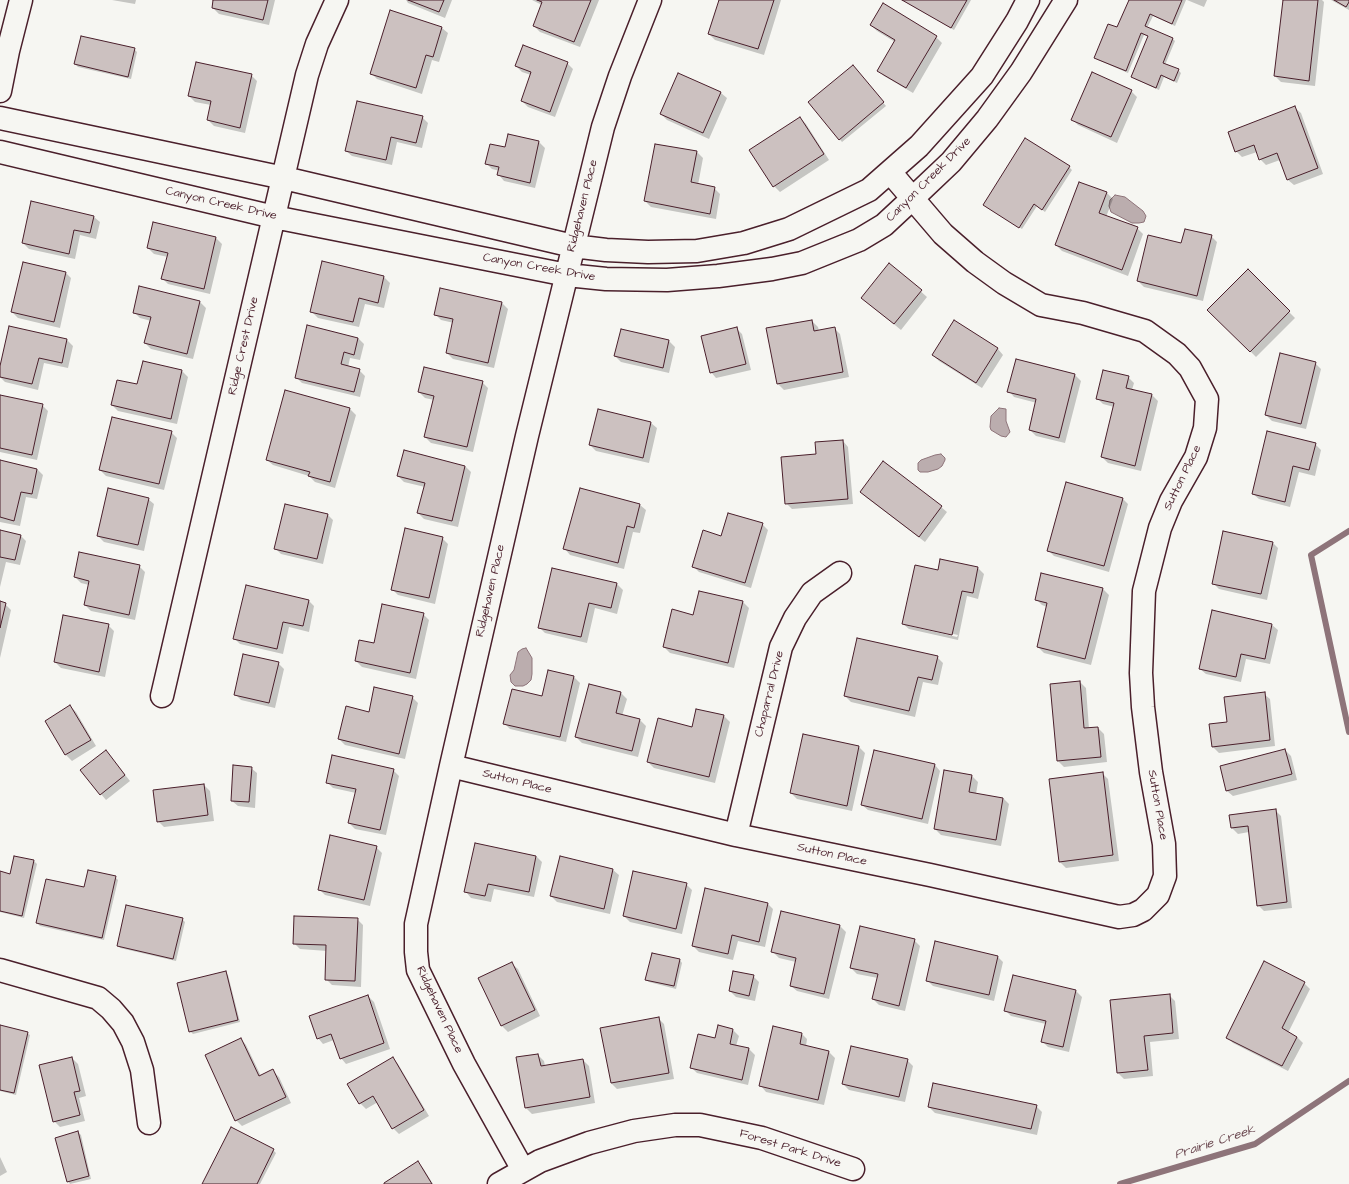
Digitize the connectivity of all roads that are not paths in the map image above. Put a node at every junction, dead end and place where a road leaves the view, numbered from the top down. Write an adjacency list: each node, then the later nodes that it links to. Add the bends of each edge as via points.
1 (22, 0): 6 (street)
2 (337, 0): 10 (street, Ridge Crest Drive, via 317,44 307,75)
3 (650, 0): 13 (street, Ridgehaven Place, via 603,127)
4 (1028, 0): 9 (street, via 982,76 919,146)
5 (1066, 0): 11 (street, Canyon Creek Drive, via 1021,72 987,119 950,162)
6 (0, 91)
7 (0, 118): 10 (street)
8 (0, 152): 12 (street, Canyon Creek Drive)
9 (890, 172): 11 (street, Sutton Place); 13 (street, via 869,190 796,225 744,243 697,251 648,252)
10 (284, 178): 12 (street, Ridge Crest Drive); 13 (street)
11 (913, 198): 14 (street, Canyon Creek Drive, via 884,225 860,240 802,263 718,276 667,280 606,279); 18 (street, Sutton Place, via 943,234 976,262 1004,283 1041,305 1084,313 1145,331 1164,344 1190,368 1206,399 1205,428 1196,457 1171,501 1160,528 1144,591 1141,673 1143,707 1150,772 1164,844 1165,876 1158,895 1143,910 1119,917)
12 (274, 217): 14 (street, Canyon Creek Drive); 16 (street, Ridge Crest Drive)
13 (573, 246): 14 (street, Ridgehaven Place)
14 (567, 275): 17 (street, Ridgehaven Place)
15 (840, 573): 18 (street, Chaparral Drive, via 812,593 794,618 781,648)
16 (162, 696)
17 (451, 766): 18 (street, Sutton Place); 22 (street, Ridgehaven Place, via 416,924 418,970 464,1064)
18 (736, 836)
19 (0, 970): 20 (street, via 98,998 111,1008 123,1023 142,1070)
20 (149, 1123)
21 (853, 1169): 22 (street, Forest Park Drive, via 762,1138 700,1125 675,1125 588,1142)
22 (523, 1170): 23 (street, Forest Park Drive)
23 (499, 1184)

